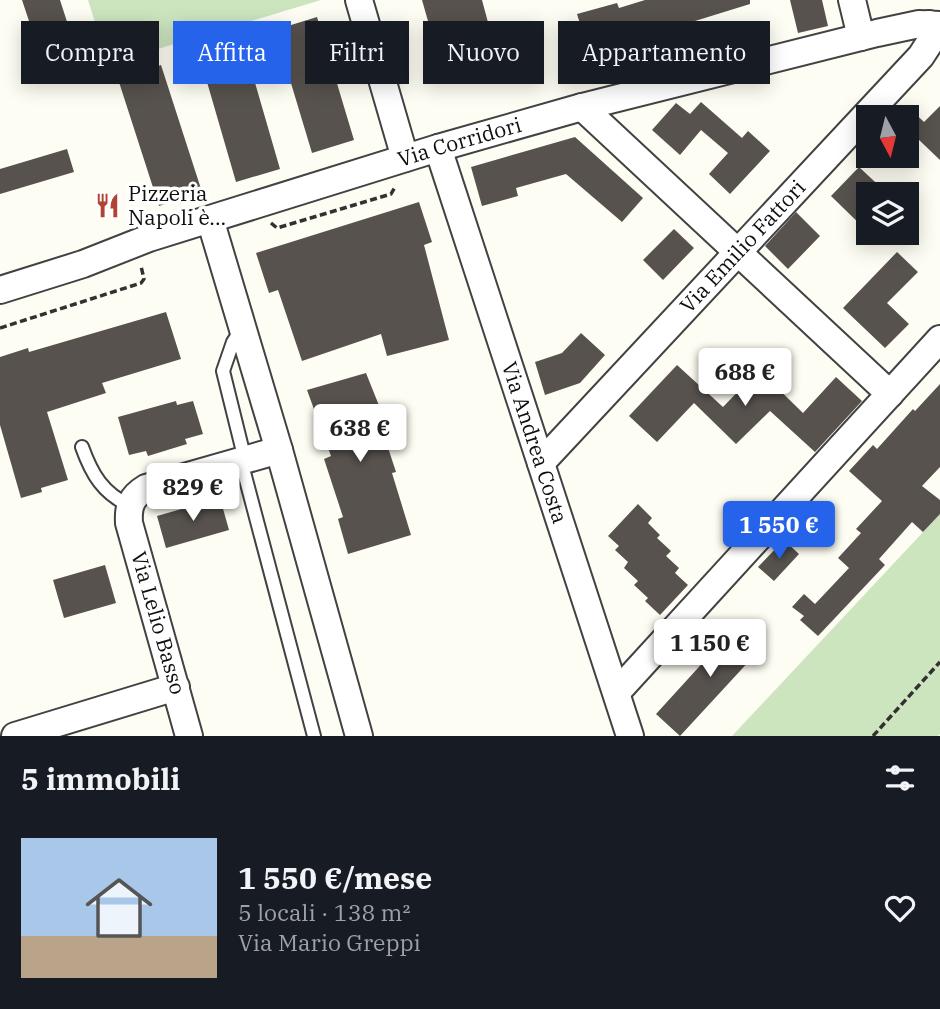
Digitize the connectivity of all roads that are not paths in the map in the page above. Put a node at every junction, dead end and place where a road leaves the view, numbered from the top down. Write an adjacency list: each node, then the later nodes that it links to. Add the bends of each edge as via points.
1 (359, 0): 7 (street)
2 (852, 0): 4 (street)
3 (936, 22): 4 (street, Via Corridori); 9 (street, Via Emilio Fattori, via 921,56)
4 (861, 37): 5 (street, Via Corridori)
5 (582, 107): 6 (street, Via Corridori); 9 (street)
6 (438, 148): 7 (street, Via Corridori); 17 (street, Via Andrea Costa)
7 (405, 158): 8 (street, Via Corridori)
8 (210, 219): 10 (street, Via Corridori); 11 (street)
9 (737, 252): 13 (street); 17 (street, Via Emilio Fattori)
10 (0, 290)
11 (243, 327): 15 (street); 16 (lane, via 223,372)
12 (940, 339): 13 (street)
13 (890, 394): 20 (street)
14 (82, 447): 18 (lane, via 93,476 115,499)
15 (279, 450): 16 (street); 24 (street)
16 (243, 461): 18 (street, via 146,488); 23 (lane)
17 (541, 463): 20 (street, Via Andrea Costa)
18 (130, 506): 19 (street, Via Lelio Basso, via 129,523)
19 (176, 687): 21 (street); 22 (street, Via Lelio Basso)
20 (617, 692): 25 (street, Via Andrea Costa)
21 (15, 736)
22 (190, 736)
23 (314, 736)
24 (359, 736)
25 (630, 736)

